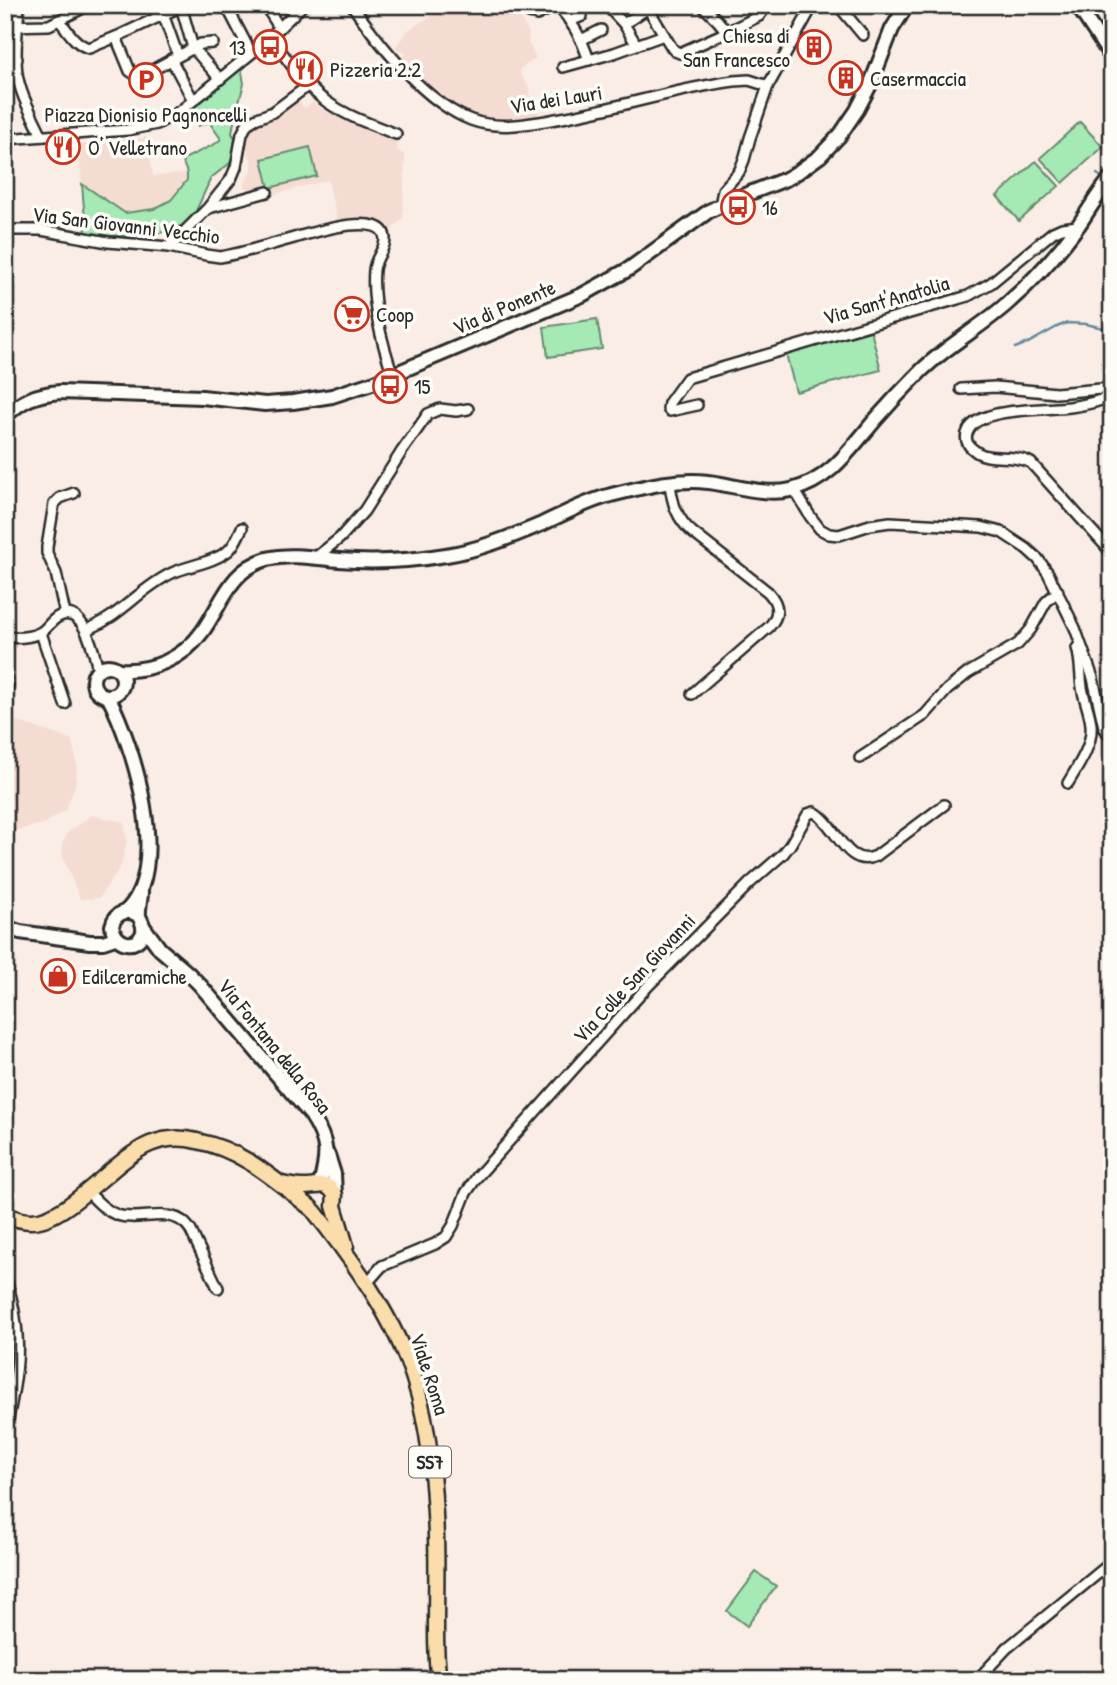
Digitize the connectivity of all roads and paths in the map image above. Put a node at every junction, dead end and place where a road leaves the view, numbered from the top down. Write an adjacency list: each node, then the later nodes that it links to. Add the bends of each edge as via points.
1 (19, 5): 25 (street)
2 (89, 5): 21 (street)
3 (154, 5): 19 (street)
4 (226, 5): 38 (street)
5 (265, 5): 26 (street)
6 (303, 5): 26 (street)
7 (352, 5): 47 (street, Via dei Lauri, via 388,54 430,94 456,113 485,123 542,122 739,80)
8 (522, 5): 9 (street, via 537,15)
9 (556, 5): 22 (street)
10 (606, 5): 23 (street)
11 (702, 5): 28 (street)
12 (761, 5): 28 (street, via 761,14)
13 (813, 5): 47 (street)
14 (838, 5): 30 (street)
15 (907, 5): 54 (main road, Via di Ponente, via 889,34 858,110 833,144 798,172)
16 (1077, 5): 33 (main road)
17 (182, 6): 19 (street); 37 (street)
18 (647, 7): 23 (street); 29 (street)
19 (161, 15): 31 (street); 40 (street)
20 (582, 16): 22 (street)
21 (60, 21): 25 (street); 31 (street, via 85,47)
22 (570, 21): 34 (street)
23 (624, 24): 36 (street)
24 (5, 26): 25 (street)
25 (18, 26): 42 (street)
26 (279, 27): 32 (street)
27 (601, 30): 34 (street)
28 (727, 32): 29 (street, via 683,53 672,48)
29 (664, 34): 36 (street)
30 (863, 35)
31 (116, 37): 40 (street, via 136,75)
32 (270, 37): 38 (street); 46 (street)
33 (1107, 38): 41 (main road)
34 (581, 40): 43 (street)
35 (213, 43): 37 (street)
36 (636, 44): 43 (street)
37 (193, 48): 40 (street); 45 (street)
38 (251, 53): 45 (street)
39 (5, 58): 42 (street)
40 (174, 58): 48 (street)
41 (1112, 58)
42 (17, 59): 50 (street, via 19,85)
43 (589, 60): 44 (street)
44 (563, 68)
45 (220, 79): 48 (street)
46 (309, 85): 49 (street, via 335,107); 55 (street, via 273,112 247,124 233,175)
47 (768, 86): 54 (street, via 744,160 723,190)
48 (193, 100): 50 (street, via 165,120 143,128)
49 (396, 134)
50 (42, 136): 51 (street)
51 (5, 139)
52 (1112, 177): 56 (main road)
53 (267, 192): 55 (street)
54 (720, 206): 59 (main road, Via di Ponente, via 595,289)
55 (207, 209): 58 (street)
56 (1077, 226): 63 (street, Via Sant'Anatolia, via 1052,232 991,283 968,296 687,378 668,409); 67 (main road, via 1009,302 927,365 837,465)
57 (5, 230): 58 (street, Via San Giovanni Vecchio)
58 (174, 248): 59 (street, Via San Giovanni Vecchio, via 223,256 338,226 376,228 385,241 374,268 376,305)
59 (393, 375): 65 (main road, Via di Ponente, via 341,394 274,404 60,392 24,401)
60 (1112, 388): 61 (street, via 1062,393)
61 (961, 389)
62 (1112, 396): 70 (street, via 1074,406 991,415 974,423 966,438 980,454 1031,463)
63 (697, 405)
64 (468, 409): 71 (street, via 428,414 364,512)
65 (5, 416)
66 (670, 483): 67 (main road); 71 (main road, via 603,497 508,538 453,554 386,562); 84 (street, via 674,507 688,529 768,592 778,608 766,629)
67 (794, 489): 72 (street, via 818,526 832,535 890,522 997,530 1035,556)
68 (74, 494): 74 (street, via 54,504 47,547)
69 (242, 528): 75 (street, via 224,553 160,579 106,621)
70 (1112, 553)
71 (315, 558): 79 (main road, via 272,558 247,568 235,577 196,640)
72 (1058, 591): 73 (street); 87 (street, via 1018,644 968,673 925,715)
73 (1065, 606): 86 (street); 88 (street, via 1080,658 1091,727)
74 (65, 614): 75 (street); 76 (street)
75 (86, 630): 78 (street)
76 (41, 633): 77 (street); 85 (street)
77 (5, 637)
78 (102, 667): 80 (main road); 82 (main road, via 93,678 98,692)
79 (154, 667): 80 (main road); 82 (main road)
80 (119, 670): 82 (main road, via 123,679)
81 (5, 673): 83 (street)
82 (116, 691): 90 (main road, via 115,710 145,807)
83 (5, 693)
84 (692, 694)
85 (65, 704)
86 (1112, 740)
87 (860, 758)
88 (1068, 783)
89 (944, 805): 106 (street, Via Colle San Giovanni, via 866,860 849,851 819,814 808,814 783,854 648,986 477,1177 446,1237 382,1266)
90 (141, 888): 91 (main road); 92 (main road)
91 (125, 912): 92 (main road, via 135,913); 94 (main road, via 116,916)
92 (141, 921): 95 (main road, via 143,931 138,940); 96 (main road, Via Fontana della Rosa)
93 (5, 927): 94 (main road, via 78,939)
94 (114, 932): 95 (main road, via 119,941)
95 (128, 943): 96 (main road)
96 (160, 949): 97 (main road, Via Fontana della Rosa, via 196,981 299,1100 315,1121)
97 (327, 1151): 99 (main road); 101 (main road, Via Fontana della Rosa)
98 (279, 1184): 99 (main road); 100 (main road, Viale Roma, via 229,1150 198,1140 172,1139 145,1146); 102 (main road, Viale Roma)
99 (318, 1185): 101 (main road, via 330,1187); 102 (main road, via 308,1196)
100 (87, 1191): 103 (main road, Viale Roma, via 57,1213 38,1220); 107 (street, via 117,1215 162,1215 181,1220 190,1229)
101 (335, 1201): 102 (main road, via 328,1212); 104 (main road, Viale Roma / SS7)
102 (312, 1210): 104 (main road, Viale Roma)
103 (5, 1214)
104 (352, 1261): 106 (main road, Viale Roma / SS7)
105 (5, 1277): 108 (street, via 18,1341)
106 (367, 1283): 110 (main road, Viale Roma / SS7, via 406,1358 424,1420 435,1510)
107 (218, 1289)
108 (5, 1433)
109 (1112, 1562): 111 (street, via 1011,1644)
110 (439, 1680)
111 (977, 1680)

